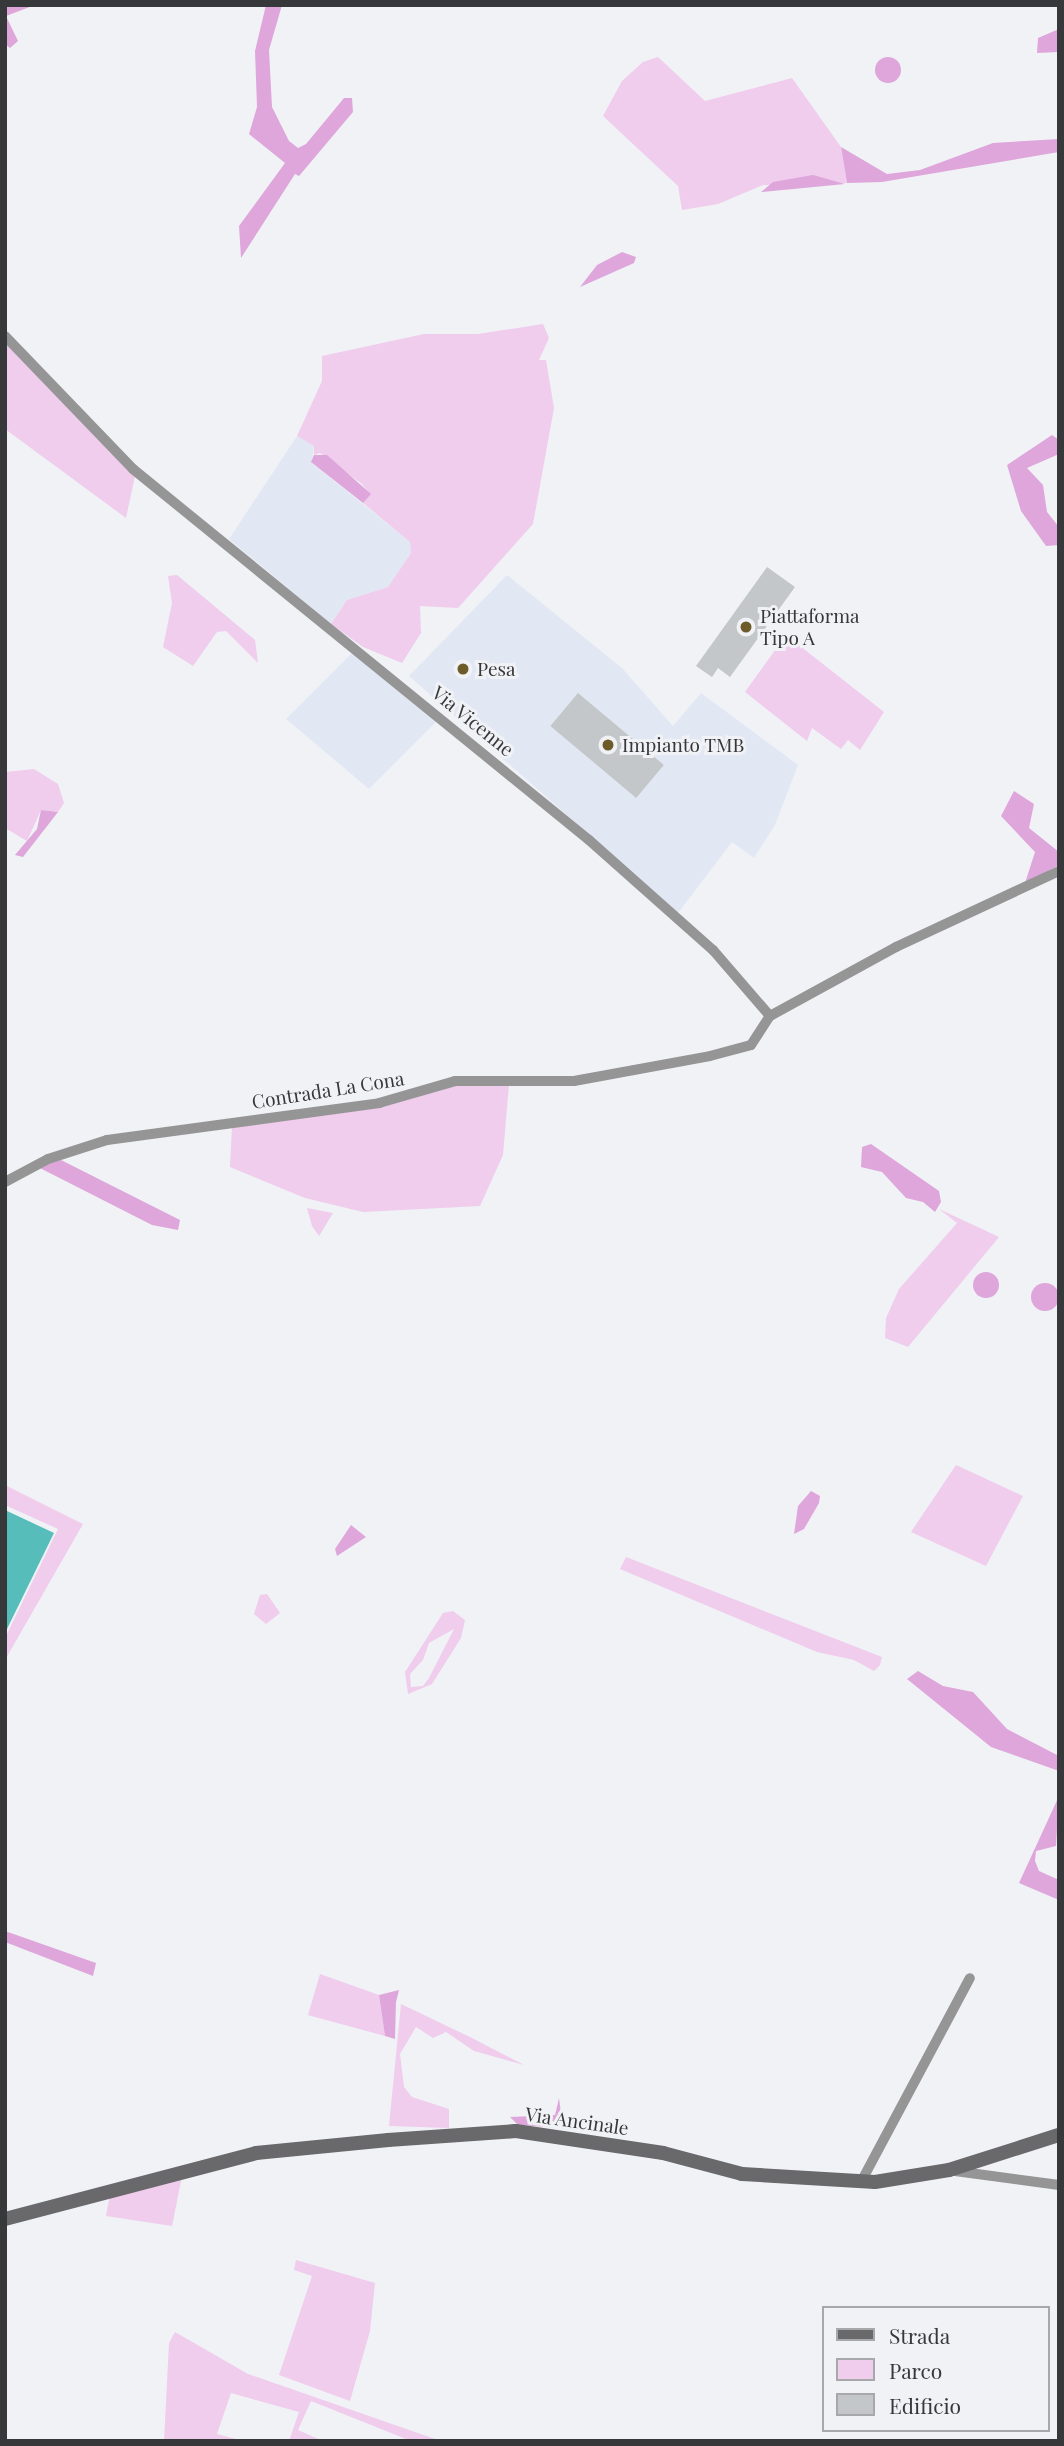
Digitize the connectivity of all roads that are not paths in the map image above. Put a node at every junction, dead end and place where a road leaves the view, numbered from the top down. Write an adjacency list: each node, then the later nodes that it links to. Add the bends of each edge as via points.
1 (5, 336): 3 (street, Via Vicenne, via 135,471 579,831 713,950)
2 (1059, 870): 3 (street, via 896,947)
3 (769, 1016): 4 (street, Contrada La Cona, via 751,1045 710,1056 574,1081 455,1081 379,1102 107,1140 48,1159)
4 (5, 1182)
5 (970, 1978): 8 (street)
6 (1059, 2135): 7 (main road, Via Ancinale)
7 (949, 2170): 8 (main road, Via Ancinale); 9 (street)
8 (861, 2182): 10 (main road, Via Ancinale, via 742,2174 663,2154 516,2131 256,2153)
9 (1059, 2185)
10 (5, 2219)

